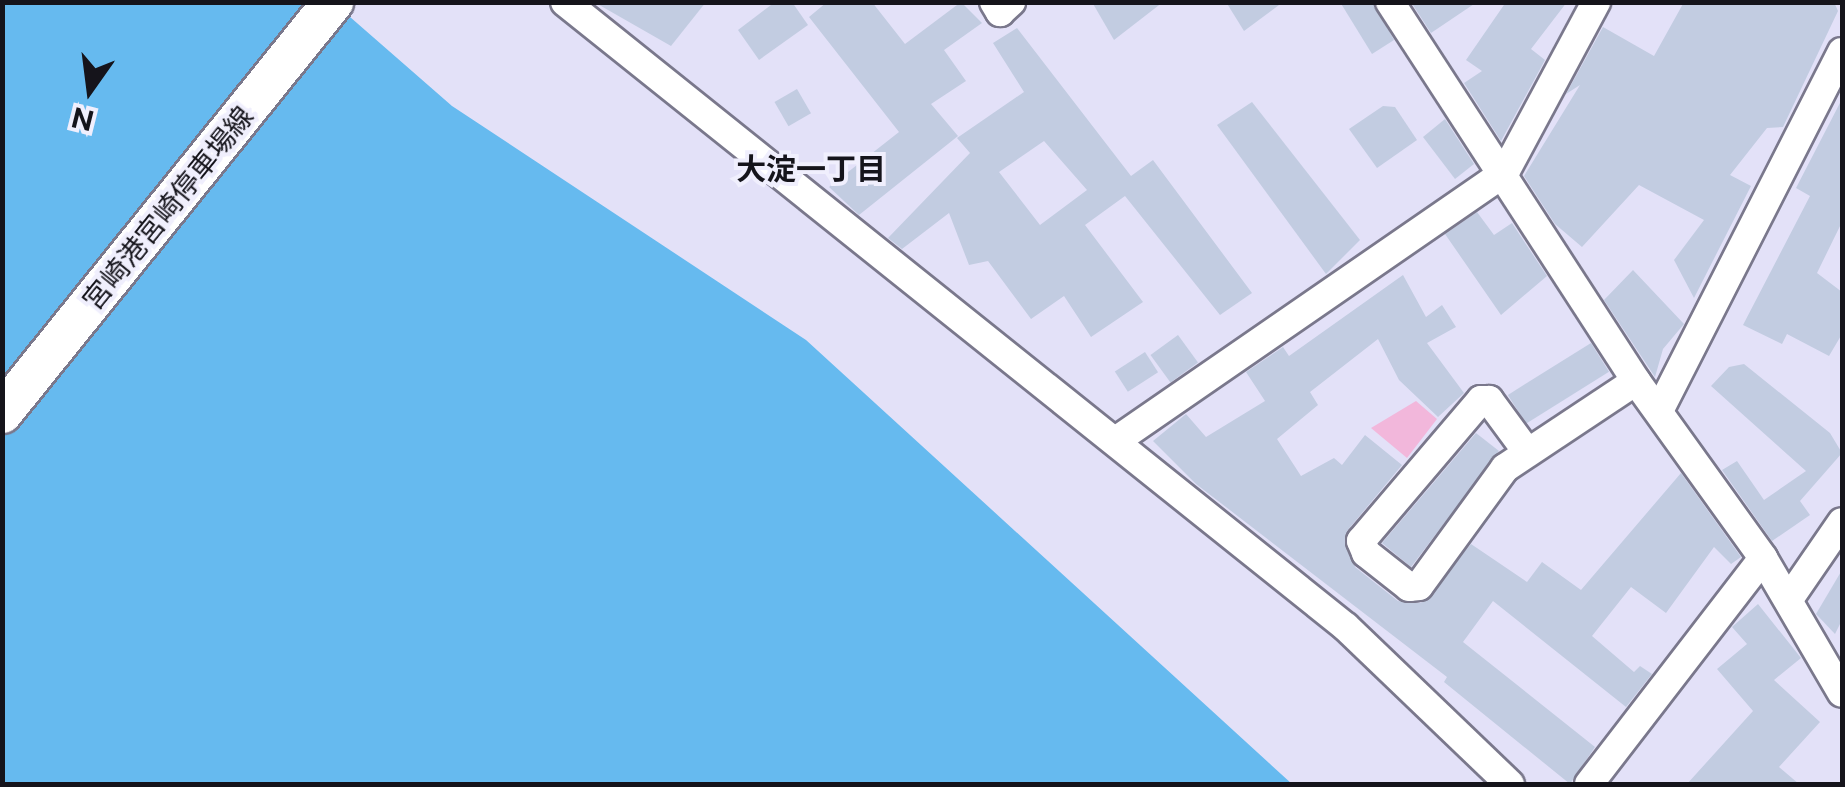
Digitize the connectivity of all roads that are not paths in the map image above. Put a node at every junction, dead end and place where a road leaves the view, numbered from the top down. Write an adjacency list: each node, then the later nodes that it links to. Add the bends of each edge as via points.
1 (299, 2): 10 (main road, 宮崎港宮崎停車場線)
2 (333, 2): 13 (main road, 宮崎港宮崎停車場線)
3 (565, 2): 14 (street)
4 (994, 2): 5 (street, via 1000,12)
5 (1011, 2)
6 (1390, 2): 9 (street)
7 (1596, 2): 9 (street)
8 (1842, 52): 12 (street)
9 (1505, 172): 11 (street); 14 (street)
10 (2, 372)
11 (1636, 381): 12 (street); 15 (street)
12 (1659, 411): 17 (street)
13 (2, 413)
14 (1116, 440): 20 (street, via 1346,626)
15 (1525, 449): 15 (street, via 1419,586 1366,553 1361,541 1480,400 1489,400)
16 (1842, 522): 18 (street)
17 (1763, 558): 18 (street); 21 (street)
18 (1789, 598): 19 (street)
19 (1842, 693)
20 (1510, 784)
21 (1589, 784)

